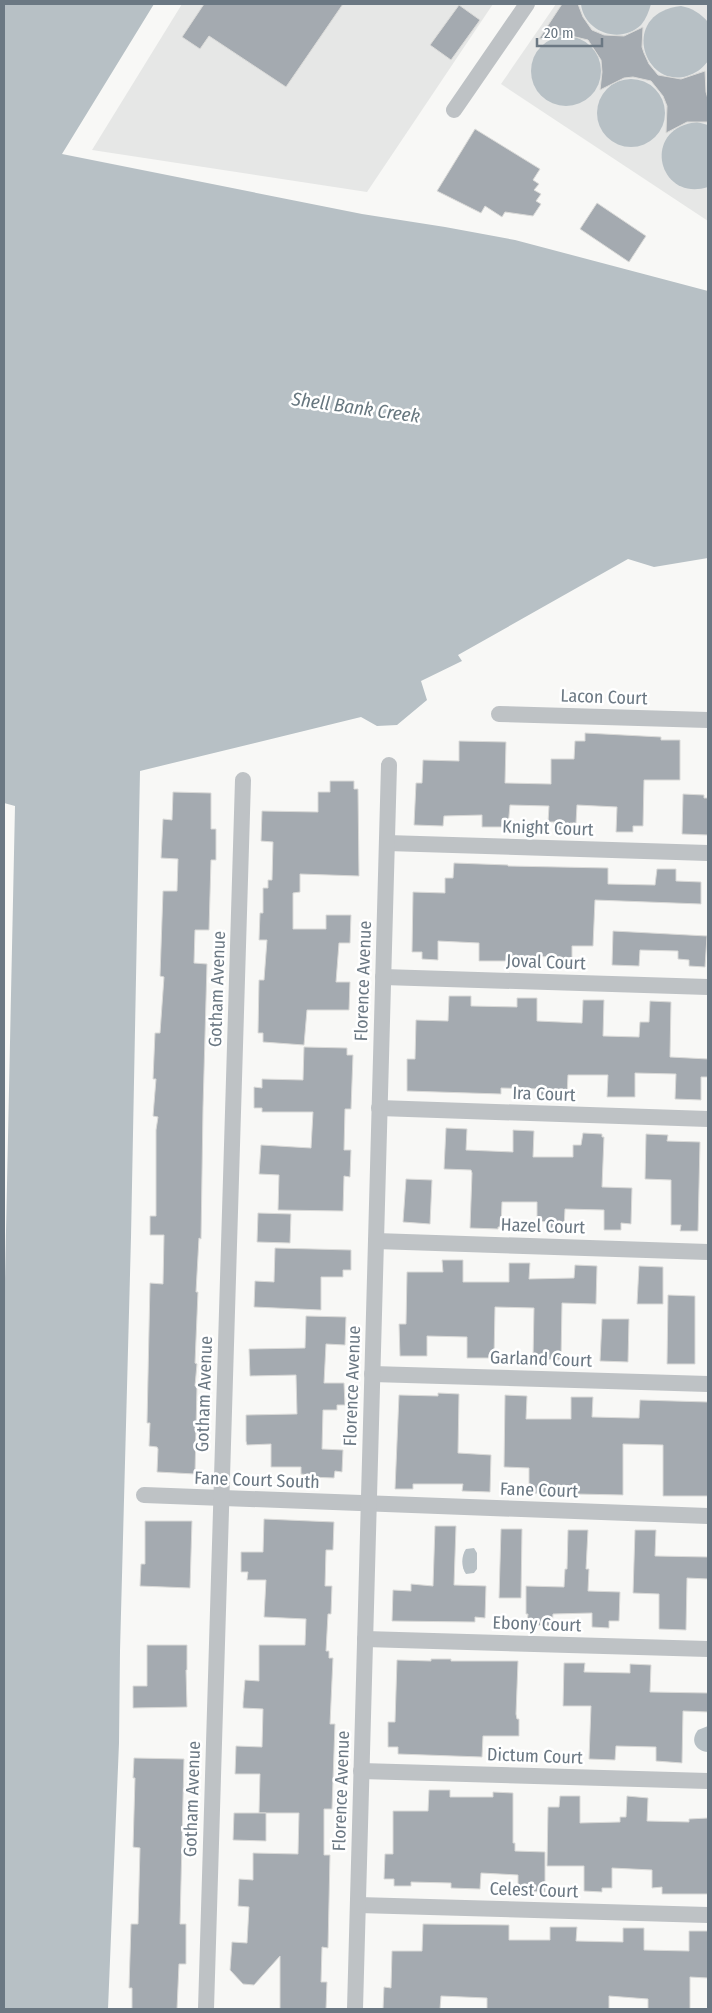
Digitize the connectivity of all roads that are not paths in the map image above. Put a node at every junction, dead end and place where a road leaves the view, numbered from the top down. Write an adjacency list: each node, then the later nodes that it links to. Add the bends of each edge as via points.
1 (527, 4): 2 (street)
2 (454, 110)
3 (499, 714): 4 (street, Lacon Court)
4 (708, 720)
5 (389, 764): 7 (street, Florence Avenue)
6 (243, 780): 18 (street, Gotham Avenue)
7 (387, 843): 8 (street, Knight Court); 9 (street, Florence Avenue)
8 (708, 853)
9 (383, 977): 10 (street, Joval Court); 11 (street, Florence Avenue)
10 (708, 987)
11 (379, 1108): 12 (street, Ira Court); 13 (street, Florence Avenue)
12 (708, 1119)
13 (376, 1241): 14 (street, Hazel Court); 15 (street, Florence Avenue)
14 (708, 1252)
15 (372, 1374): 16 (street, Garland Court); 19 (street, Florence Avenue)
16 (708, 1384)
17 (144, 1496): 18 (street, Fane Court South)
18 (221, 1498): 19 (street, Fane Court South); 27 (street, Gotham Avenue)
19 (369, 1504): 20 (street, Fane Court); 21 (street, Florence Avenue)
20 (708, 1516)
21 (365, 1639): 22 (street, Ebony Court); 23 (street, Florence Avenue)
22 (708, 1649)
23 (361, 1771): 24 (street, Dictum Court); 25 (street, Florence Avenue)
24 (708, 1781)
25 (358, 1904): 26 (street, Celest Court); 28 (street, Florence Avenue)
26 (708, 1915)
27 (206, 2009)
28 (355, 2009)

